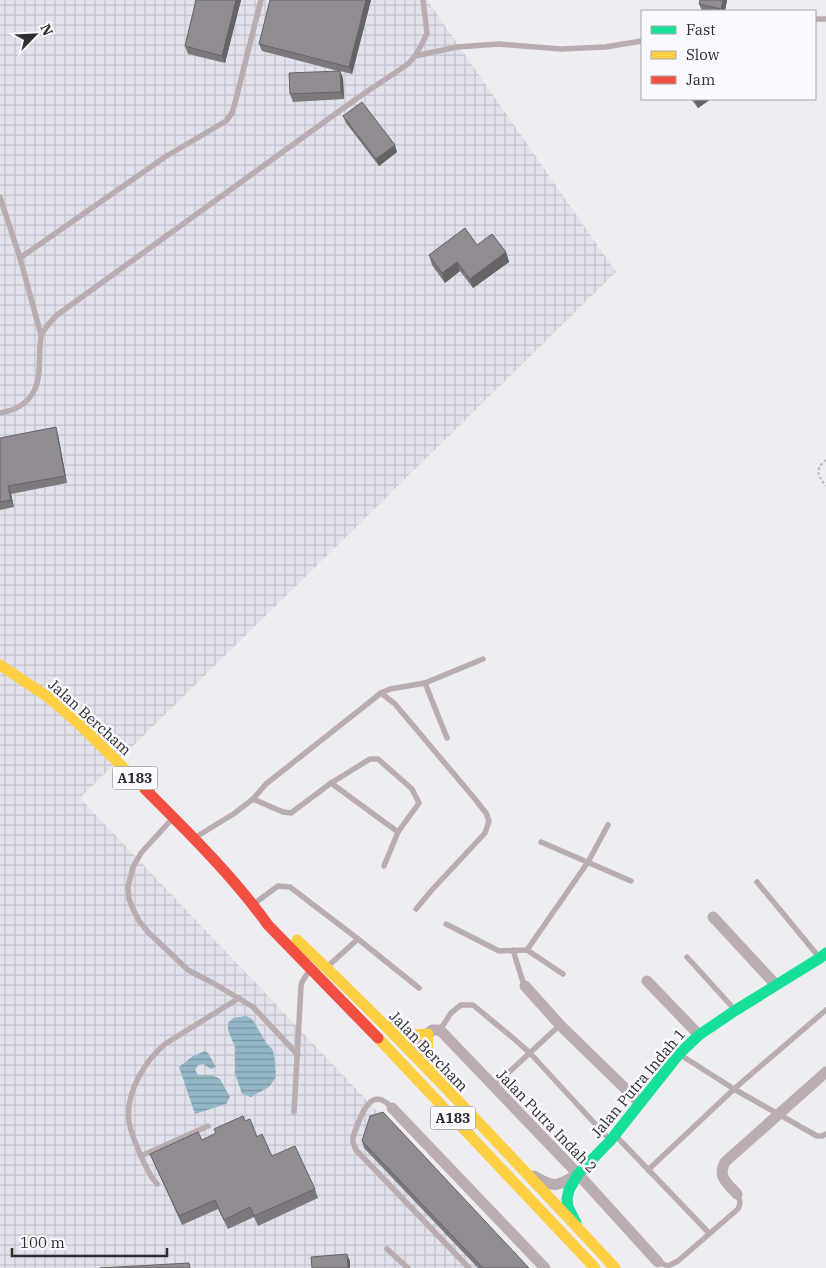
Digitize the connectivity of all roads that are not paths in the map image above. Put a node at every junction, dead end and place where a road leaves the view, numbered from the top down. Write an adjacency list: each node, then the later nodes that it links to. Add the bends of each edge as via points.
1 (261, 0): 6 (lane, via 235,103 226,121 166,157)
2 (423, 0): 4 (lane, via 426,33)
3 (641, 41): 4 (lane, via 562,50 499,44 457,47)
4 (415, 56): 7 (lane, via 64,309)
5 (0, 197): 6 (lane)
6 (20, 258): 7 (lane)
7 (41, 335): 8 (lane, via 39,374 32,395 20,407)
8 (0, 413)
9 (483, 660): 11 (lane)
10 (0, 665): 16 (main road, Jalan Bercham / A183, via 48,697 76,721)
11 (425, 684): 12 (lane); 13 (lane)
12 (381, 693): 15 (lane, via 266,784); 26 (lane, via 395,704 475,799 489,821 485,833)
13 (448, 738)
14 (331, 783): 15 (lane, via 291,813); 18 (lane); 18 (lane, via 370,760 378,759 412,788 419,803)
15 (253, 799): 19 (lane)
16 (173, 818): 19 (main road, Jalan Bercham / A183); 41 (lane, via 132,866 128,888 131,904 149,933 188,970)
17 (608, 825): 21 (lane)
18 (398, 832): 22 (lane)
19 (194, 839): 25 (main road, Jalan Bercham / A183)
20 (541, 842): 21 (lane)
21 (588, 862): 23 (lane); 31 (lane)
22 (384, 866)
23 (631, 881)
24 (756, 882): 33 (lane)
25 (254, 906): 29 (lane, via 278,886 290,888); 34 (main road, Jalan Bercham / A183); 35 (main road, Jalan Bercham / A183)
26 (416, 909)
27 (714, 917): 38 (street)
28 (446, 924): 30 (lane, via 499,951)
29 (358, 939): 34 (lane); 40 (lane)
30 (514, 950): 31 (lane); 39 (lane)
31 (527, 950): 36 (lane)
32 (687, 957): 42 (lane)
33 (824, 959): 38 (main road, Jalan Putra Indah 1)
34 (323, 964): 35 (lane); 44 (main road, Jalan Bercham / A183)
35 (310, 969): 47 (main road, Jalan Bercham / A183); 53 (lane, via 302,982)
36 (563, 974)
37 (647, 981): 49 (street)
38 (776, 985): 42 (main road, Jalan Putra Indah 1)
39 (525, 986): 45 (street)
40 (419, 988)
41 (239, 998): 53 (lane, via 259,1012); 66 (lane, via 165,1044 145,1067 128,1110)
42 (736, 1010): 49 (main road, Jalan Putra Indah 1)
43 (826, 1010): 57 (lane)
44 (380, 1021): 48 (main road, via 405,1035); 50 (main road, Jalan Bercham / A183)
45 (560, 1024): 51 (lane); 59 (street)
46 (440, 1030): 48 (street, via 432,1030); 51 (lane, via 451,1013 461,1005 473,1005); 56 (street, Jalan Putra Indah 2)
47 (371, 1031): 50 (main road, via 396,1047); 58 (main road, Jalan Bercham / A183)
48 (428, 1034): 50 (street); 55 (main road, via 427,1061)
49 (699, 1035): 52 (main road, Jalan Putra Indah 1)
50 (410, 1051): 55 (main road, Jalan Bercham / A183); 58 (main road, via 414,1070)
51 (530, 1053): 56 (lane); 65 (lane)
52 (679, 1054): 57 (lane); 59 (main road, Jalan Putra Indah 1)
53 (298, 1055): 61 (lane)
54 (826, 1072): 62 (street)
55 (438, 1082): 67 (main road, Jalan Bercham / A183)
56 (494, 1086): 69 (street, Jalan Putra Indah 2)
57 (734, 1089): 62 (lane); 68 (lane)
58 (429, 1092): 79 (main road, Jalan Bercham / A183)
59 (640, 1103): 65 (main road, Jalan Putra Indah 1)
60 (392, 1108): 77 (lane, via 380,1099 367,1105 353,1138 356,1150); 78 (street)
61 (294, 1112)
62 (778, 1115): 64 (lane, via 817,1136); 71 (street, via 725,1162 721,1175)
63 (208, 1126): 66 (lane)
64 (826, 1134)
65 (613, 1138): 68 (lane); 69 (main road, Jalan Putra Indah 1)
66 (141, 1156): 70 (lane, via 150,1177)
67 (514, 1162): 69 (street, Jalan Putra Indah 1, via 553,1185 564,1183); 72 (main road, Jalan Bercham / A183)
68 (648, 1170): 73 (lane)
69 (578, 1174): 72 (main road, Jalan Putra Indah 1, via 567,1199); 75 (street, Jalan Putra Indah 2)
70 (157, 1184)
71 (737, 1194): 73 (lane, via 740,1200 738,1209)
72 (578, 1230): 80 (main road, via 581,1240); 81 (main road, Jalan Bercham / A183)
73 (709, 1233): 75 (lane, via 678,1261 668,1266)
74 (387, 1249): 76 (lane)
75 (658, 1262)
76 (408, 1268)
77 (469, 1268)
78 (545, 1268)
79 (596, 1268)
80 (608, 1268)
81 (614, 1268)

